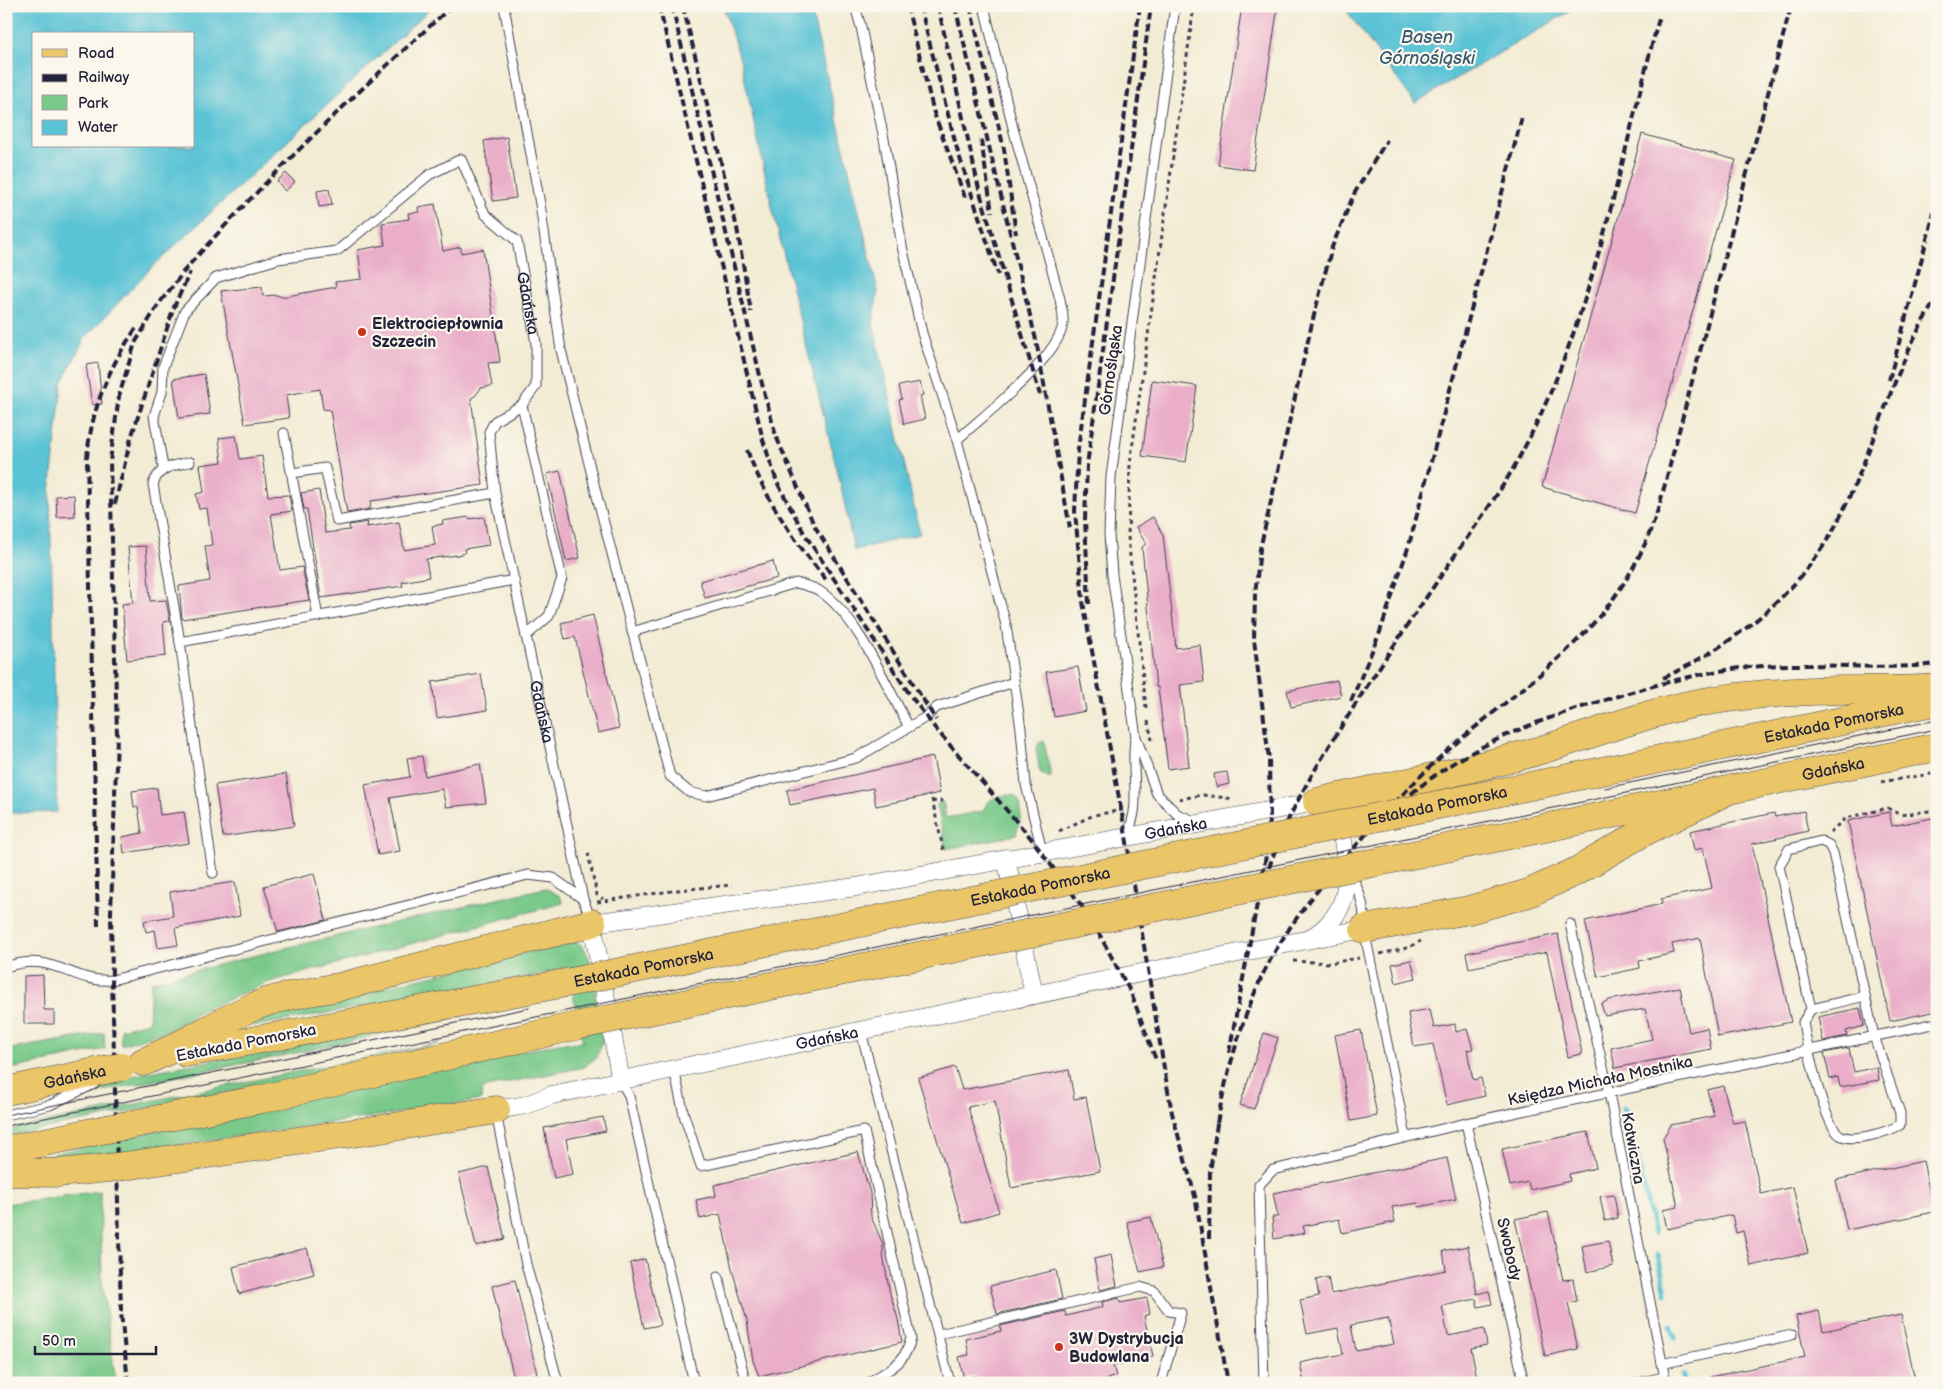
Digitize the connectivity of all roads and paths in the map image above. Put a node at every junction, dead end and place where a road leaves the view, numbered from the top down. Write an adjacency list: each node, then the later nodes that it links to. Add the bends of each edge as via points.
1 (504, 6): 15 (lane, via 540,204 561,350)
2 (855, 6): 8 (lane, via 922,333)
3 (984, 6): 8 (lane, via 1013,128 1060,299 1063,323 1054,346 1040,363)
4 (1174, 6): 22 (lane, Górnośląska, via 1111,477 1109,535 1112,575)
5 (1194, 6): 23 (path, via 1130,464 1131,577 1142,652 1146,714)
6 (522, 404): 10 (lane, Gdańska, via 536,386 536,343 517,241 486,214 461,159 429,174 337,251 278,259 216,278 185,311 163,368 162,392 154,416); 12 (lane, Gdańska, via 495,421 489,432); 16 (lane, via 562,578 549,616)
7 (284, 433): 11 (lane)
8 (958, 440): 18 (lane, via 1006,625)
9 (190, 462): 10 (lane)
10 (163, 468): 17 (lane, via 153,484)
11 (292, 473): 12 (lane, via 325,468 337,521); 14 (lane)
12 (495, 493): 13 (lane, Gdańska)
13 (514, 580): 14 (lane); 16 (lane, Gdańska)
14 (318, 617): 17 (lane)
15 (632, 632): 21 (lane, via 796,583 820,590 856,628); 21 (lane, via 670,776 689,792 706,796 856,758)
16 (526, 636): 44 (lane, Gdańska)
17 (180, 642): 43 (lane)
18 (1014, 682): 21 (lane, via 937,707); 36 (lane, via 1026,785)
19 (1937, 688): 29 (main road, via 1763,694 1705,701 1500,762)
20 (1937, 702): 58 (main road, Estakada Pomorska, bridge, via 571,982 196,1050)
21 (909, 727)
22 (1136, 738): 26 (lane, Górnośląska, via 1157,794); 31 (lane, Górnośląska, via 1132,761)
23 (1152, 741)
24 (1937, 747): 25 (main road, Gdańska)
25 (1730, 789): 46 (main road, via 1529,893 1469,910); 67 (main road, bridge, via 580,1025 262,1099)
26 (1169, 798): 28 (path); 28 (path); 33 (lane, Górnośląska, via 1177,814)
27 (1241, 799): 28 (path, via 1204,795)
28 (1176, 800)
29 (1319, 801): 33 (street, Gdańska); 42 (street, Gdańska, via 1333,811 1339,823)
30 (943, 802): 39 (path, via 932,801)
31 (1136, 807): 34 (lane, Górnośląska); 36 (path, via 1094,815)
32 (1937, 810): 35 (path, via 1900,815 1888,808 1846,818)
33 (1200, 823): 34 (street, Gdańska)
34 (1126, 836): 36 (street, Gdańska)
35 (1821, 841): 52 (lane, via 1829,845 1833,853); 53 (lane, via 1789,850 1779,866)
36 (1040, 843): 41 (street, Gdańska)
37 (953, 851): 39 (path)
38 (588, 853): 44 (path, via 597,895)
39 (944, 853): 40 (path)
40 (935, 855)
41 (1006, 858): 44 (street, Gdańska, via 856,888); 51 (street)
42 (1349, 872): 46 (lane, Gdańska, via 1360,893 1365,915); 47 (street, Gdańska, via 1346,894 1335,916)
43 (213, 873)
44 (592, 907): 50 (lane, via 553,878 528,875 112,980 85,977 40,961); 58 (main road, via 339,987 269,1002 238,1014 182,1045); 60 (street, Gdańska)
45 (1570, 924): 62 (lane, Kotwiczna)
46 (1364, 929): 47 (street, Gdańska); 66 (lane)
47 (1308, 939): 51 (street, Gdańska)
48 (1359, 958): 49 (path, via 1330,963)
49 (1286, 962)
50 (6, 967)
51 (1034, 995): 55 (street, Gdańska)
52 (1865, 996): 53 (lane); 56 (lane)
53 (1811, 1009): 57 (lane, via 1803,1022)
54 (1937, 1023): 56 (lane, Księdza Michała Mostnika)
55 (861, 1031): 59 (street, Gdańska); 72 (lane)
56 (1874, 1036): 57 (lane, Księdza Michała Mostnika); 57 (lane, via 1900,1113 1900,1125 1889,1131 1849,1139 1839,1135 1834,1130)
57 (1804, 1051): 62 (lane, Księdza Michała Mostnika)
58 (119, 1069): 61 (main road, Gdańska); 64 (lane, via 50,1105)
59 (674, 1069): 60 (street, Gdańska); 76 (lane, via 684,1115 701,1166 864,1132 911,1338 908,1353)
60 (620, 1081): 63 (street, Gdańska); 78 (lane, via 629,1096)
61 (6, 1091)
62 (1609, 1093): 65 (lane, Księdza Michała Mostnika); 74 (lane, Kotwiczna)
63 (496, 1110): 70 (main road, via 116,1167 58,1173); 77 (lane, via 526,1264)
64 (6, 1115)
65 (1466, 1123): 66 (lane, Księdza Michała Mostnika); 83 (lane, Swobody)
66 (1406, 1137): 82 (lane, Księdza Michała Mostnika, via 1283,1166 1266,1176 1259,1185)
67 (60, 1139): 68 (lane); 69 (main road)
68 (6, 1143)
69 (6, 1150)
70 (6, 1172)
71 (718, 1276): 79 (lane)
72 (939, 1334): 80 (lane); 81 (lane, via 1140,1287 1154,1291 1169,1311 1181,1313)
73 (1792, 1335): 74 (lane)
74 (1661, 1364): 75 (lane, Kotwiczna)
75 (1665, 1380): 84 (lane)
76 (869, 1382)
77 (558, 1383)
78 (694, 1383)
79 (746, 1383)
80 (950, 1383)
81 (1161, 1383)
82 (1264, 1383)
83 (1524, 1383)
84 (1637, 1383)

